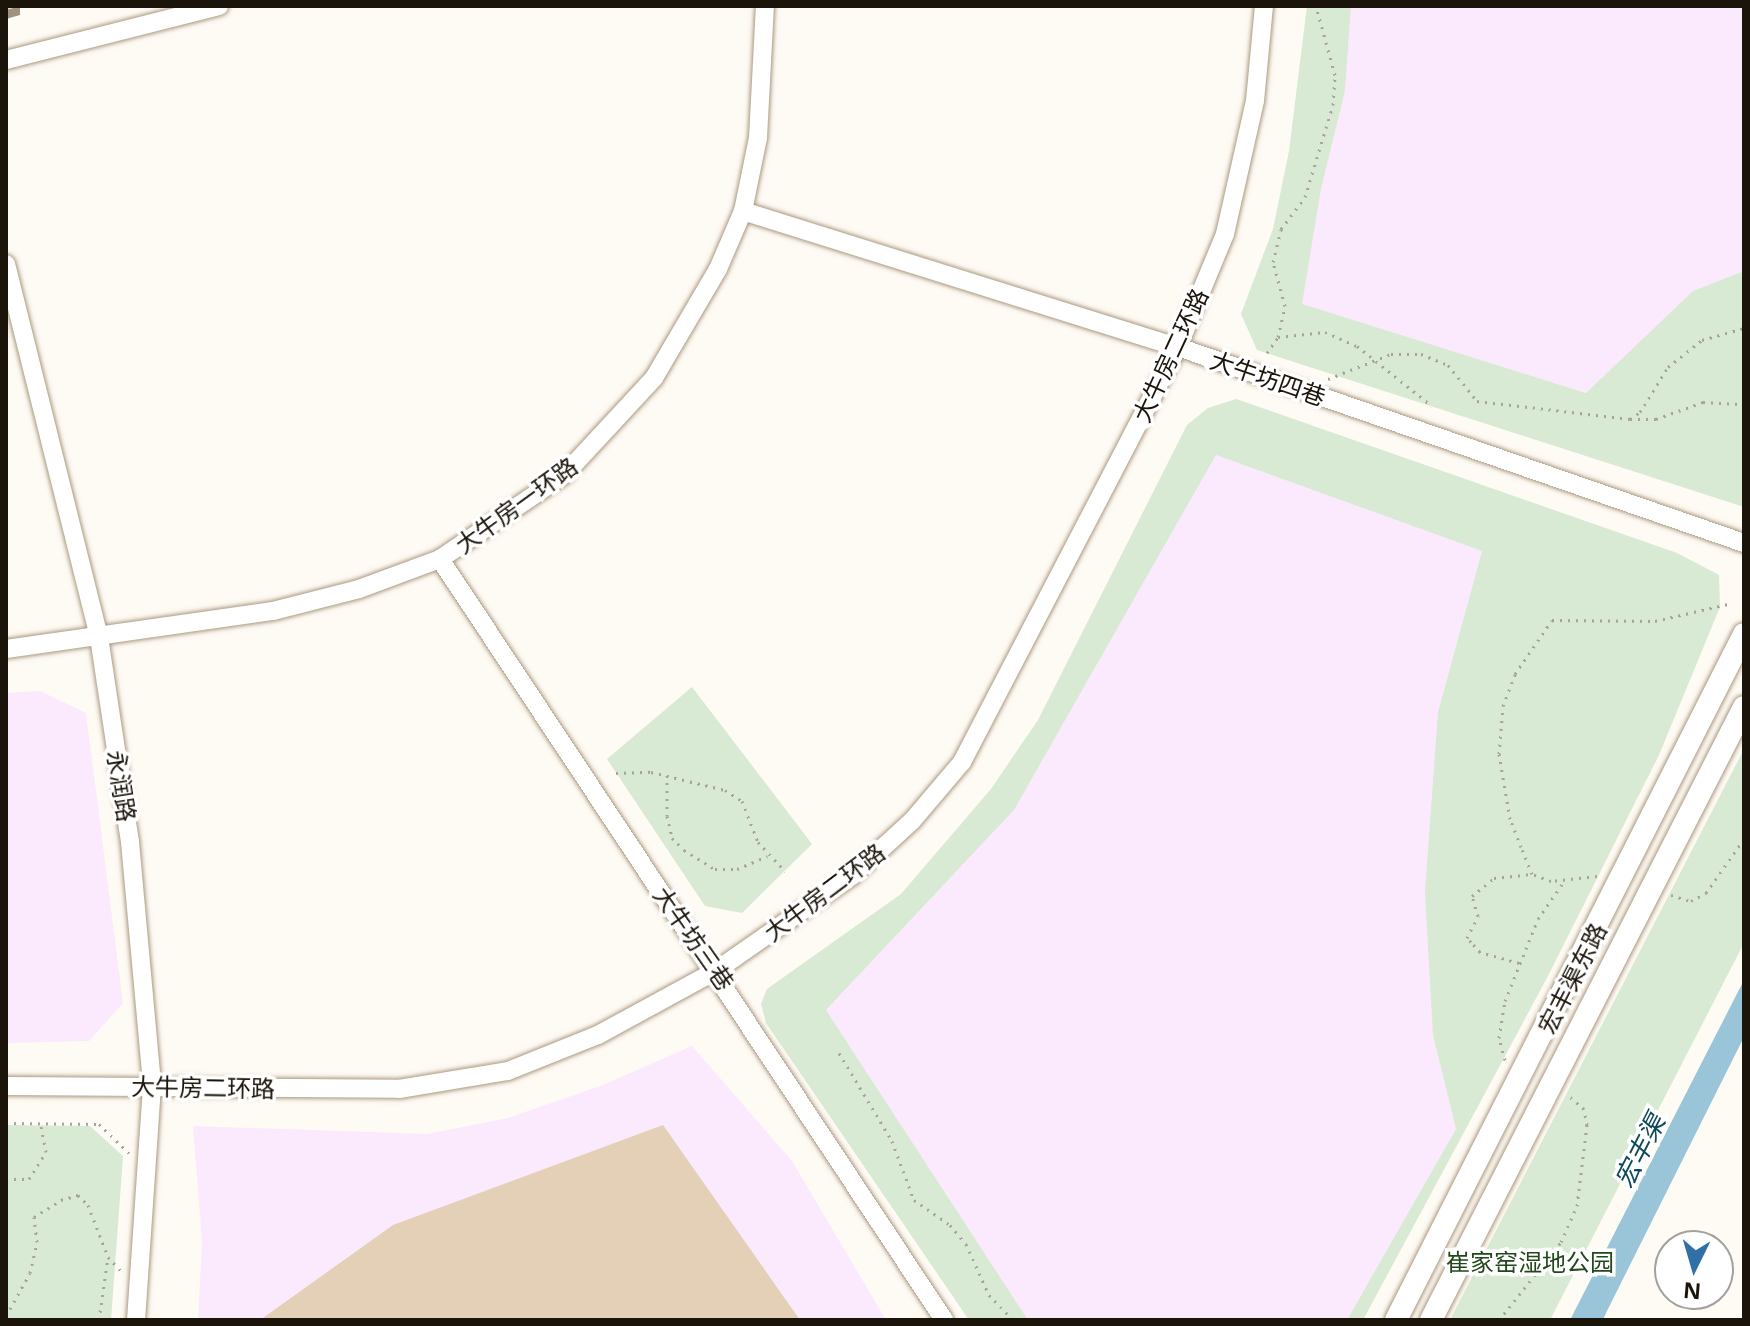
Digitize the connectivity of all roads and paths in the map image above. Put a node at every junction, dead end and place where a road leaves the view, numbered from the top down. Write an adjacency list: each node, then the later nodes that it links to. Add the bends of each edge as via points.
1 (219, 6): 5 (street)
2 (765, 6): 6 (street, 大牛房一环路, via 758,138)
3 (1264, 6): 10 (street, 大牛房二环路, via 1255,101 1225,234)
4 (1316, 6): 9 (path, via 1335,75 1333,105 1305,197 1281,229 1273,262 1285,306)
5 (6, 60)
6 (743, 211): 10 (street, 大牛坊四巷); 18 (street, 大牛房一环路, via 702,299 631,408 565,474)
7 (6, 264): 21 (street, 永润路)
8 (1744, 328): 16 (path, via 1702,340 1668,367)
9 (1278, 337): 11 (path); 12 (path, via 1325,332)
10 (1178, 347): 13 (street, 大牛坊四巷); 34 (street, 大牛房二环路, via 962,762 912,821 853,875)
11 (1267, 353)
12 (1375, 360): 13 (path); 15 (path); 16 (path, via 1421,354 1448,365 1477,401)
13 (1299, 389): 17 (street, 大牛坊四巷)
14 (1739, 404): 16 (path, via 1703,402 1656,419)
15 (1432, 406)
16 (1630, 419)
17 (1744, 543)
18 (440, 559): 21 (street, 大牛房一环路, via 359,589 273,611); 34 (street, 大牛坊三巷, via 574,766)
19 (1728, 604): 29 (path, via 1655,621 1552,620 1537,636 1503,706 1499,754 1510,819)
20 (1744, 634): 36 (main road, 宏丰渠东路)
21 (99, 637): 22 (street, 大牛房一环路); 38 (street, 永润路, via 130,842)
22 (6, 649)
23 (1744, 707): 32 (main road, 宏丰渠东路)
24 (616, 773): 25 (path)
25 (667, 775): 27 (path, via 704,782 742,801); 27 (path, via 667,816 672,838 684,850 715,869 737,869)
26 (1744, 839): 32 (path, via 1706,893 1691,901)
27 (769, 855): 28 (path)
28 (785, 871)
29 (1532, 874): 31 (path); 33 (path, via 1494,878 1472,896 1478,916 1467,938 1480,952)
30 (1597, 876): 31 (path)
31 (1565, 880): 33 (path, via 1538,919)
32 (1653, 889): 39 (main road, 宏丰渠东路)
33 (1519, 963): 36 (path, via 1499,1038 1509,1068)
34 (717, 970): 38 (street, 大牛房二环路, via 598,1035 508,1071 399,1089); 49 (street, 大牛坊三巷)
35 (839, 1053): 50 (path, via 892,1141 914,1200 950,1225 966,1244 989,1295)
36 (1523, 1078): 51 (main road, 宏丰渠东路)
37 (6, 1086): 38 (street, 大牛房二环路)
38 (152, 1086): 48 (street, 永润路)
39 (1553, 1087): 52 (main road, 宏丰渠东路); 53 (path, via 1584,1109 1586,1160 1577,1206 1561,1242)
40 (6, 1123): 42 (path, via 99,1124)
41 (41, 1126): 43 (path, via 46,1152 29,1179)
42 (134, 1158)
43 (6, 1179)
44 (108, 1257): 45 (path); 46 (path, via 88,1205 78,1195 61,1200 34,1217 37,1242 30,1273); 47 (path)
45 (115, 1266)
46 (6, 1316)
47 (99, 1320)
48 (136, 1320)
49 (944, 1320)
50 (1013, 1320)
51 (1396, 1320)
52 (1431, 1320)
53 (1499, 1320)

